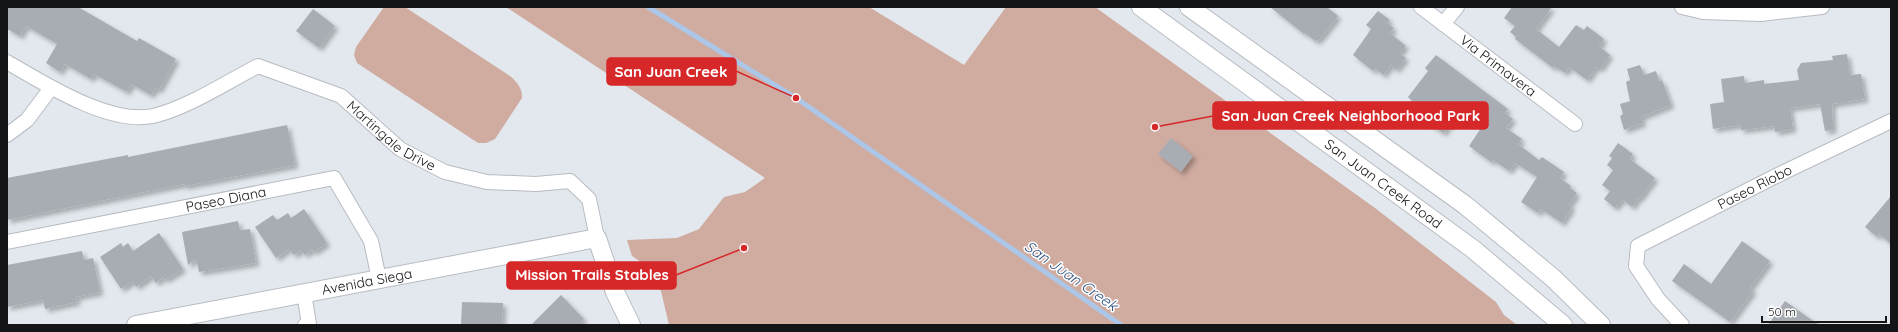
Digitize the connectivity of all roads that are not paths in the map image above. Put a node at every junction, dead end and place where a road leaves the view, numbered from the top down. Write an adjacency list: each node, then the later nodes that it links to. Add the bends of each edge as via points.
1 (1141, 7): 20 (street, San Juan Creek Road, via 1473,249)
2 (1189, 7): 21 (street, San Juan Creek Road, via 1465,205 1553,278)
3 (1422, 7): 7 (street, Via Primavera)
4 (1456, 7): 7 (street)
5 (1682, 7): 6 (street, via 1703,12 1761,14)
6 (1822, 7)
7 (1443, 24): 11 (street, Via Primavera)
8 (7, 62): 9 (street, Martingale Drive)
9 (51, 88): 12 (street, via 27,120); 13 (street, Martingale Drive, via 122,117 153,116 182,105 258,66 340,96 400,149 445,172 487,182 536,184 570,181 589,199)
10 (1891, 121): 22 (street, Paseo Riobo, via 1638,246 1636,266 1658,299)
11 (1575, 124)
12 (7, 135)
13 (597, 238): 15 (street, Avenida Siega); 19 (street, via 615,292)
14 (7, 242): 15 (street, Paseo Diana, via 334,178 371,241)
15 (379, 279): 16 (street, Avenida Siega)
16 (304, 293): 17 (street, Avenida Siega); 18 (street, via 309,324)
17 (136, 325)
18 (305, 325)
19 (631, 325)
20 (1563, 325)
21 (1601, 325)
22 (1682, 325)

